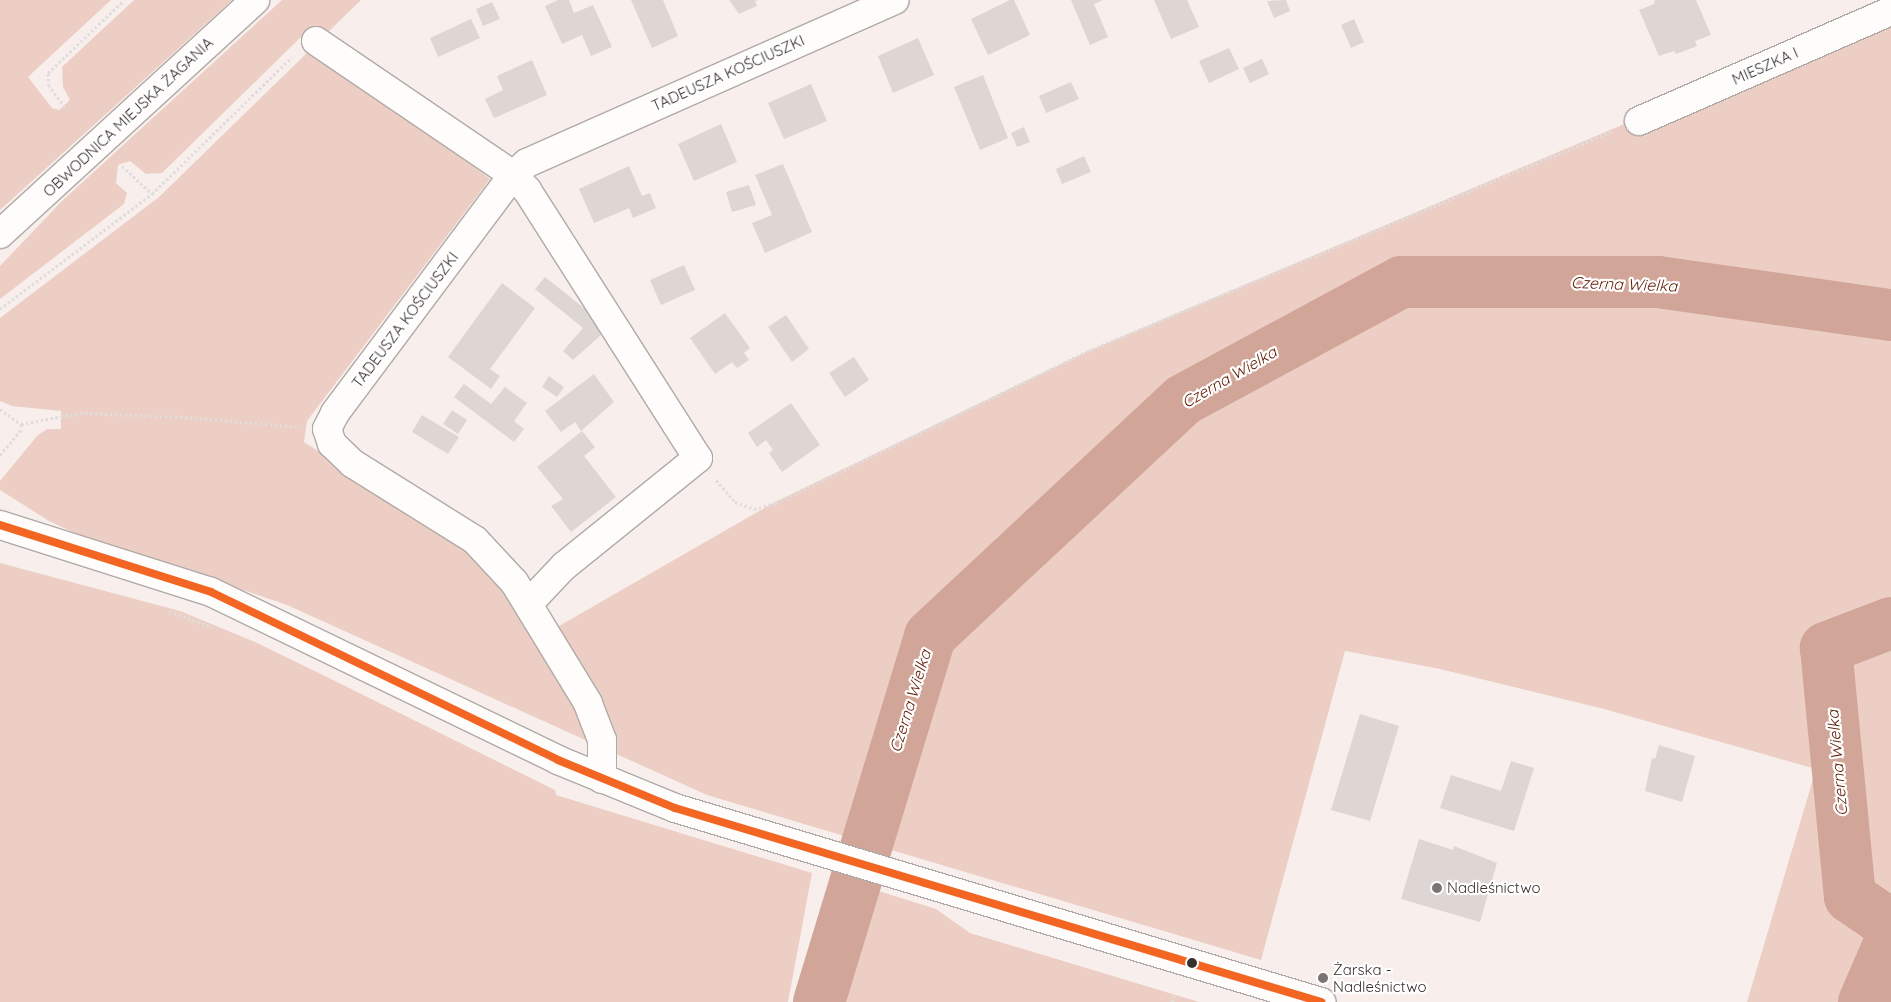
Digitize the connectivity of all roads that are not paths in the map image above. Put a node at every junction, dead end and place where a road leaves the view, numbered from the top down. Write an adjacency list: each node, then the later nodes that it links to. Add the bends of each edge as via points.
1 (255, 0): 7 (street, OBWODNICA MIEJSKA ŻAGANIA)
2 (894, 0): 6 (street, TADEUSZA KOŚCIUSZKI, via 546,153)
3 (1891, 11): 5 (street, MIESZKA I)
4 (316, 41): 6 (street)
5 (1639, 120)
6 (513, 175): 11 (street, via 527,190 698,458 564,566); 11 (street, TADEUSZA KOŚCIUSZKI, via 335,413 327,429 332,444 352,463 475,540)
7 (0, 234)
8 (0, 503): 10 (street)
9 (0, 525): 10 (street)
10 (30, 534): 12 (street, via 211,592 246,607)
11 (529, 602): 12 (street, via 579,684 597,723 603,757)
12 (602, 780): 13 (street, via 773,840)
13 (1321, 1002)

